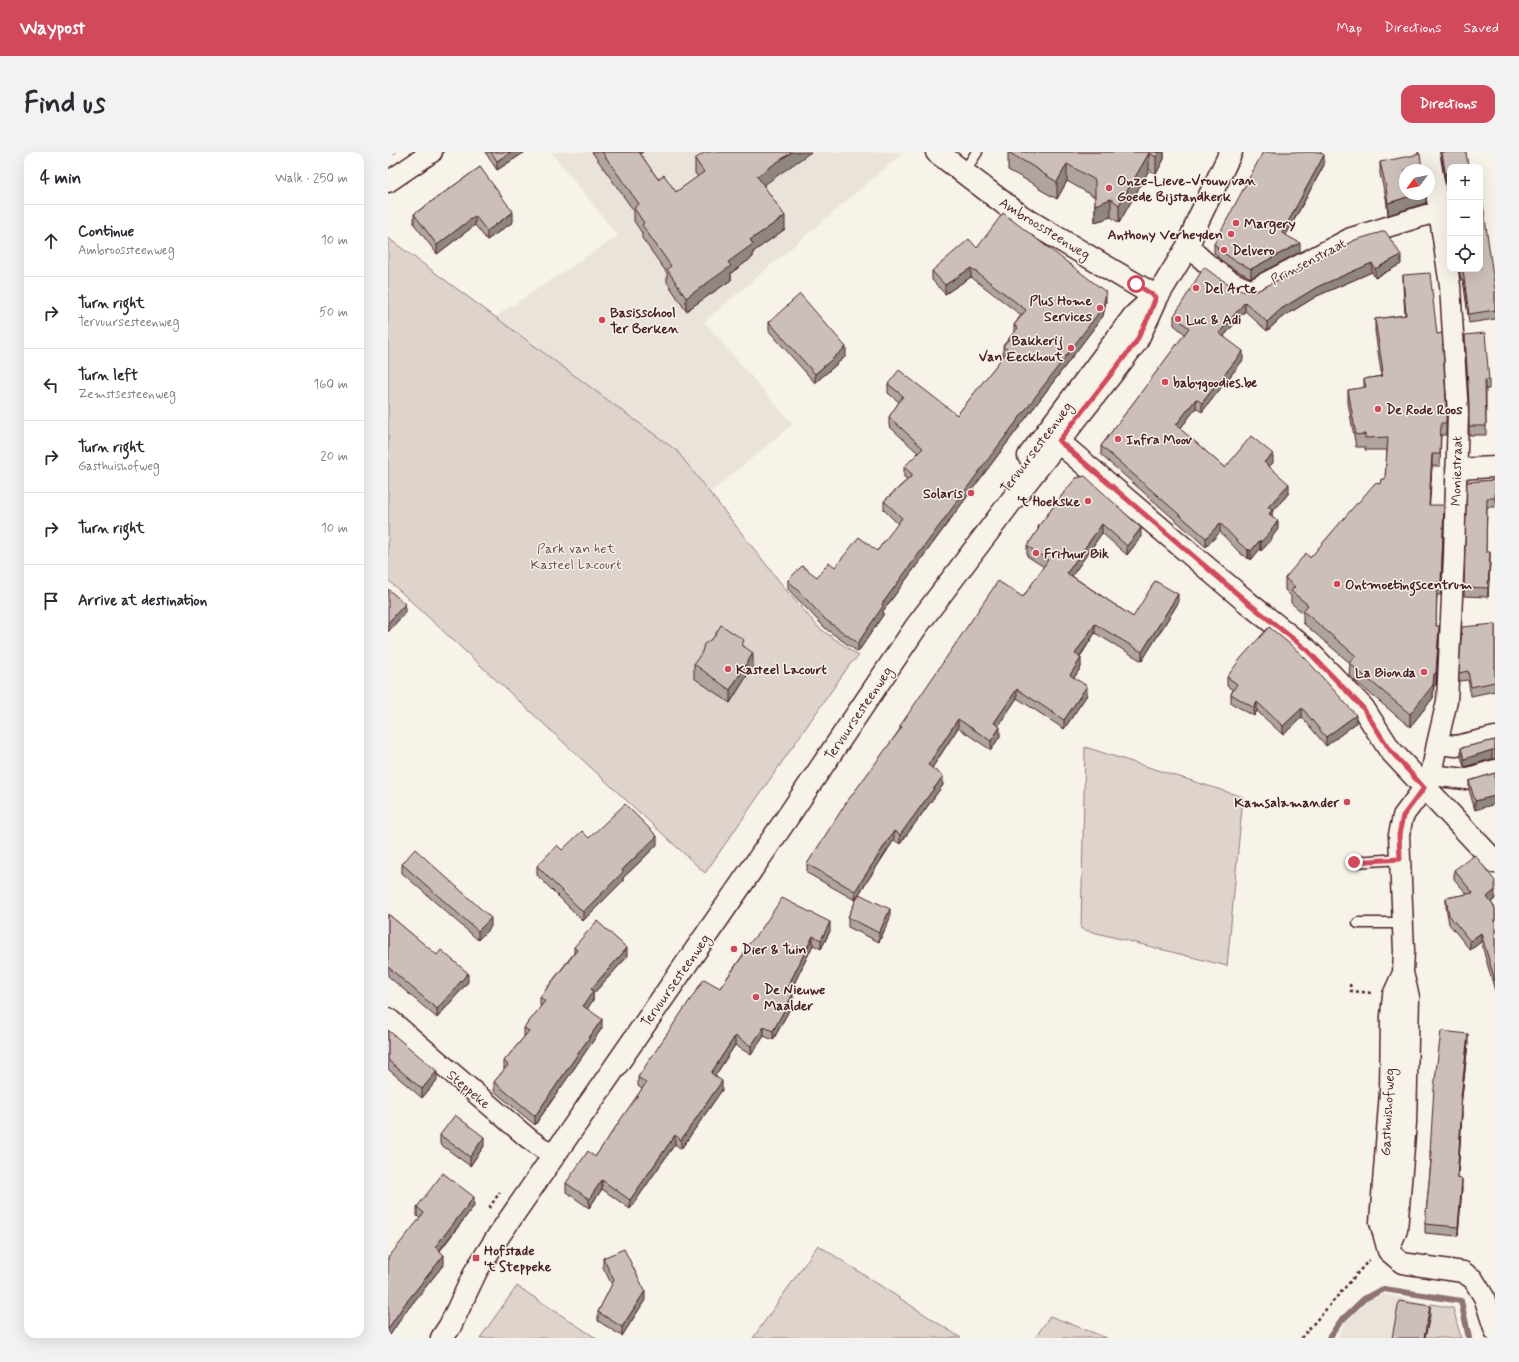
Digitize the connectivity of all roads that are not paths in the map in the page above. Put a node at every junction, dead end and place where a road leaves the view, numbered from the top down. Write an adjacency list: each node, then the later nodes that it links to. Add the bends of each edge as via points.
1 (432, 152): 7 (street)
2 (937, 152): 6 (main road, Ambroossteenweg)
3 (976, 152): 6 (lane)
4 (1231, 152): 9 (main road, Tervuursesteenweg)
5 (1428, 152): 8 (street, Moniestraat)
6 (964, 172): 10 (main road, Ambroossteenweg, via 1022,217)
7 (388, 182)
8 (1439, 211): 9 (street, Prinsenstraat, via 1351,238 1252,290 1241,287 1202,260); 13 (street, Moniestraat, via 1450,286 1458,413)
9 (1188, 246): 10 (main road, Tervuursesteenweg)
10 (1156, 297): 11 (main road, Tervuursesteenweg, via 1136,342)
11 (1053, 436): 17 (main road, via 1307,650 1363,708 1390,750); 26 (main road, Tervuursesteenweg, via 1009,504 916,627 786,821)
12 (1495, 467): 13 (street)
13 (1456, 469): 15 (street, Moniestraat, via 1448,701)
14 (1495, 737): 15 (street, via 1456,746)
15 (1437, 744): 17 (street, Moniestraat)
16 (1495, 770): 17 (street, via 1465,779)
17 (1428, 782): 18 (street, Gasthuishofweg, via 1403,816 1399,835); 20 (main road)
18 (1400, 859): 19 (lane); 21 (street, Gasthuishofweg)
19 (1354, 862)
20 (1495, 862)
21 (1403, 922): 22 (lane); 23 (street, Gasthuishofweg)
22 (1358, 923)
23 (1403, 973): 25 (street, Gasthuishofweg, via 1409,997); 25 (street, Gasthuishofweg, via 1393,995)
24 (388, 1018): 26 (street, Steppeke, via 528,1138)
25 (1399, 1049): 27 (street, Gasthuishofweg, via 1390,1092 1396,1127 1390,1202 1396,1230 1388,1251 1402,1263 1462,1272 1473,1279 1484,1297)
26 (553, 1156): 28 (main road, Tervuursesteenweg, via 476,1271)
27 (1495, 1331)
28 (442, 1338)

